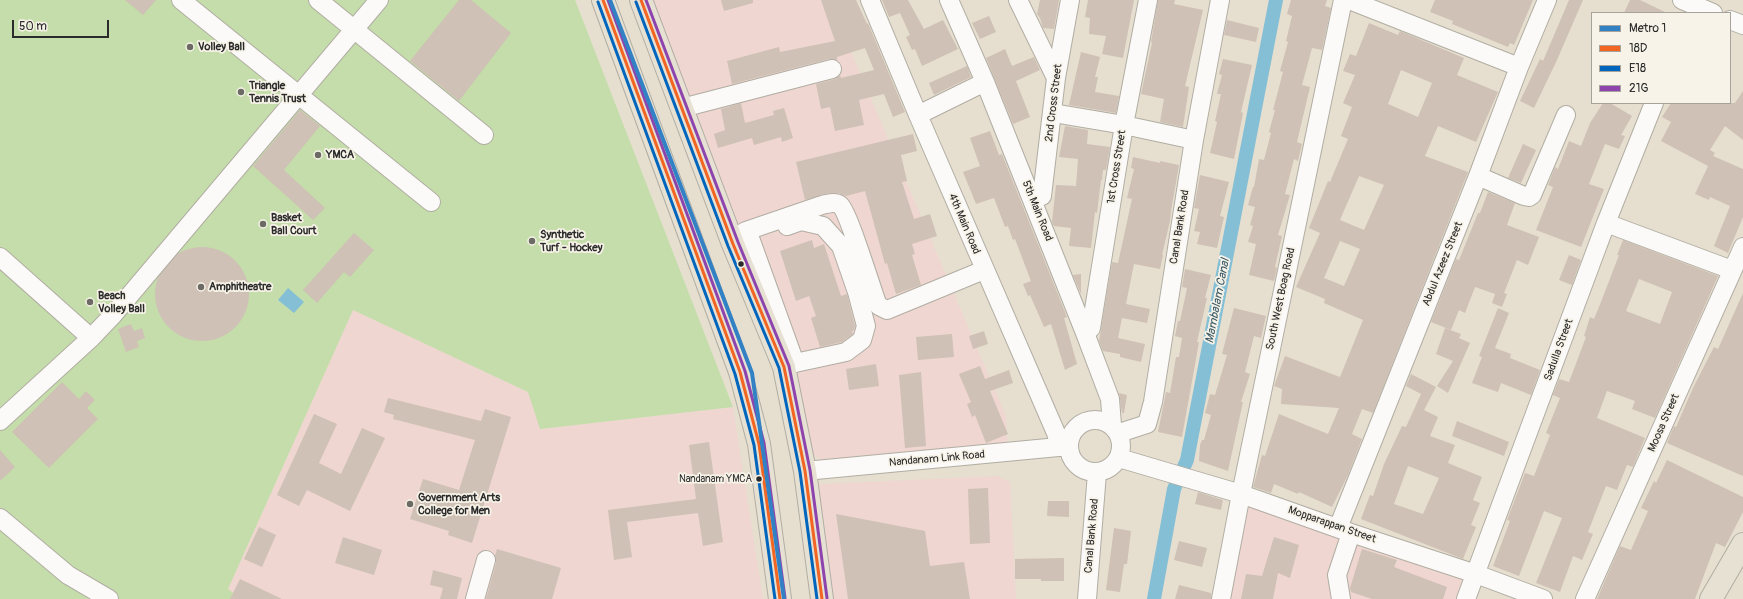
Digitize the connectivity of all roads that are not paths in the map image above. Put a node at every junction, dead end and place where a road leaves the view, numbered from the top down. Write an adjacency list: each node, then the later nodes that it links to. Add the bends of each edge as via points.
1 (181, 0): 24 (street)
2 (318, 0): 19 (street)
3 (379, 0): 19 (street)
4 (603, 0): 59 (main road, via 740,372 759,444)
5 (641, 0): 26 (main road)
6 (870, 0): 29 (street, 4th Main Road)
7 (949, 0): 23 (street, 5th Main Road)
8 (1018, 0): 22 (street)
9 (1070, 0): 22 (street, 2nd Cross Street)
10 (1148, 0): 30 (street, 1st Cross Street)
11 (1220, 0): 32 (street, Canal Bank Road)
12 (1343, 0): 51 (street, South West Boag Road)
13 (1349, 0): 20 (street)
14 (1547, 0): 20 (street, Abdul Azeez Street)
15 (1689, 6): 16 (street)
16 (1710, 12)
17 (1731, 20): 18 (street)
18 (1743, 25)
19 (355, 30): 24 (street); 31 (street)
20 (1519, 67): 33 (street, Abdul Azeez Street)
21 (832, 69): 26 (street)
22 (1056, 78): 27 (street, 2nd Cross Street)
23 (986, 82): 29 (street); 34 (street, 5th Main Road)
24 (299, 94): 35 (street); 43 (street)
25 (1654, 104): 36 (street, Sadulla Street)
26 (682, 108): 37 (main road)
27 (1053, 113): 30 (street); 34 (street, 2nd Cross Street, via 1042,196)
28 (1566, 115): 33 (street, via 1532,195 1524,196)
29 (918, 116): 40 (street, 4th Main Road)
30 (1124, 125): 32 (street); 42 (street, 1st Cross Street, via 1091,328)
31 (484, 136)
32 (1194, 140): 46 (street, Canal Bank Road, via 1153,402 1147,424)
33 (1478, 176): 53 (street, Abdul Azeez Street)
34 (1032, 200): 42 (street, 5th Main Road)
35 (431, 202)
36 (1606, 223): 41 (street); 56 (street, Sadulla Street)
37 (738, 240): 40 (street, via 746,231 822,205 838,204 849,223 877,303 887,310); 44 (main road); 44 (street, via 801,221 824,226 841,246 866,326 862,340 846,352)
38 (1743, 247): 41 (street, Moosa Street)
39 (0, 257): 43 (street)
40 (984, 270): 47 (street, 4th Main Road)
41 (1732, 270): 66 (street, Moosa Street)
42 (1085, 333): 46 (street, 5th Main Road, via 1110,398)
43 (92, 338): 45 (street)
44 (789, 365): 49 (main road)
45 (0, 421)
46 (1115, 429): 47 (street, via 1097,420 1088,421 1074,430); 48 (street, via 1121,441 1122,450)
47 (1064, 447): 49 (street, Nandanam Link Road); 50 (street, via 1081,468)
48 (1119, 458): 50 (street, via 1110,468); 51 (street, Mopparappan Street)
49 (805, 471): 60 (main road)
50 (1098, 473): 61 (street, Canal Bank Road)
51 (1241, 494): 53 (street, Mopparappan Street); 62 (street, South West Boag Road)
52 (0, 518): 57 (street, via 68,575)
53 (1345, 530): 56 (street, Mopparappan Street); 63 (street, Abdul Azeez Street, via 1337,575)
54 (1743, 544): 67 (main road)
55 (486, 560): 58 (street)
56 (1476, 574): 64 (street, Sadulla Street); 65 (street, Mopparappan Street)
57 (109, 599)
58 (475, 599)
59 (780, 599)
60 (822, 599)
61 (1087, 599)
62 (1221, 599)
63 (1341, 599)
64 (1466, 599)
65 (1543, 599)
66 (1585, 599)
67 (1711, 599)

